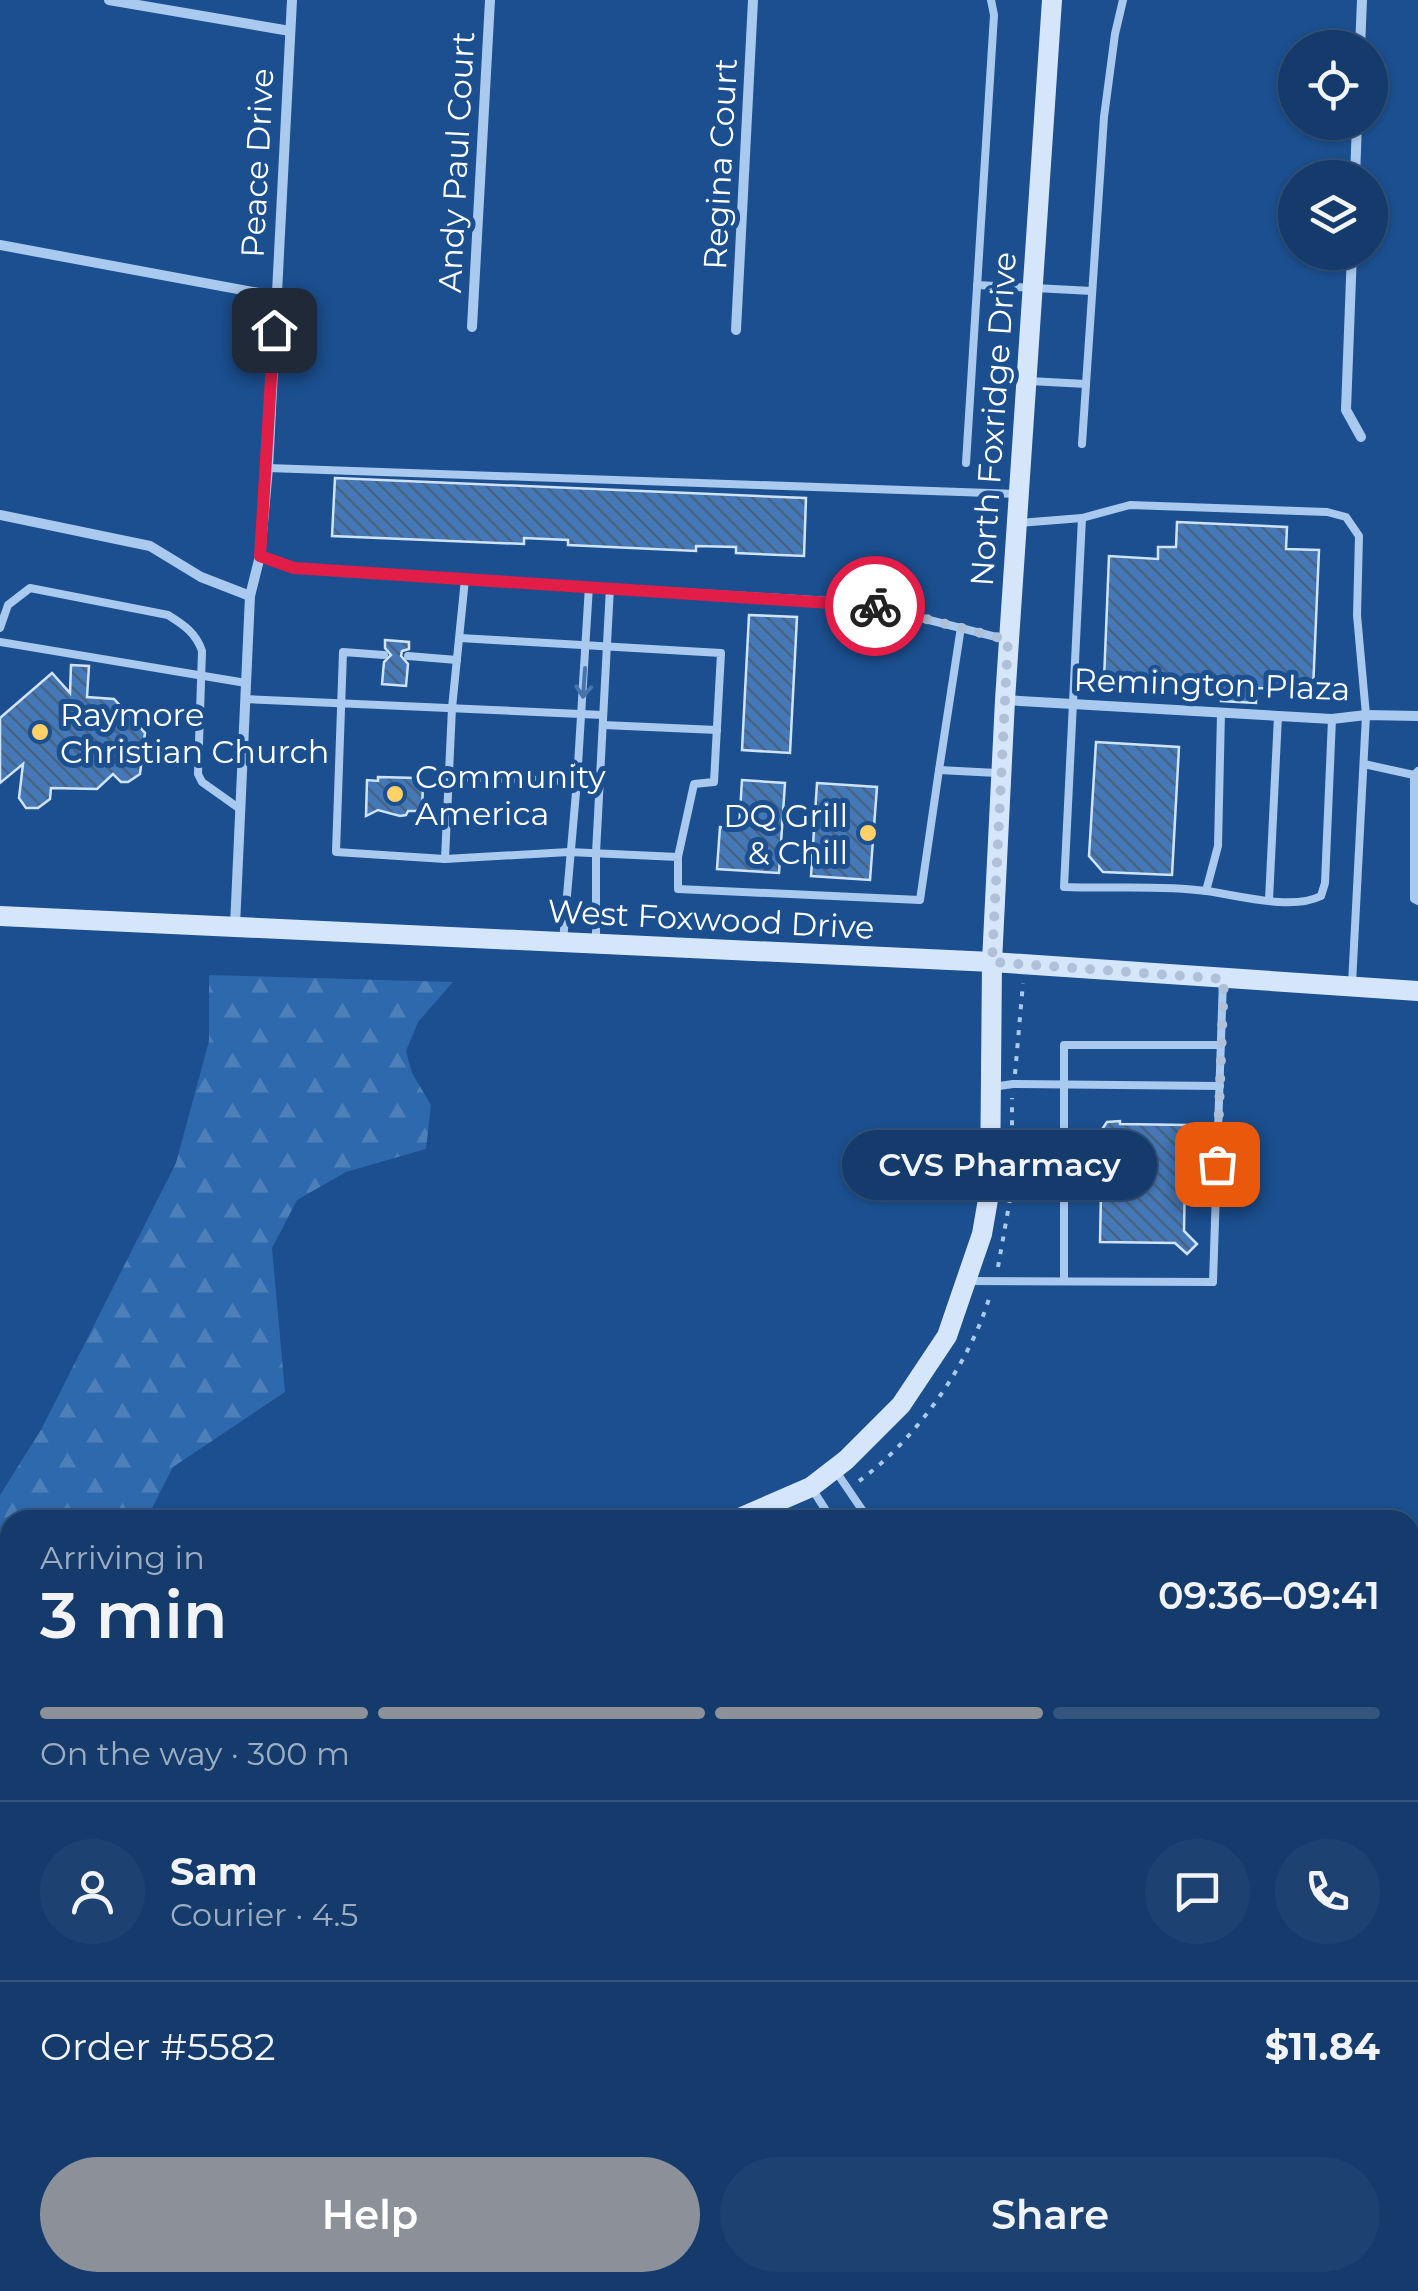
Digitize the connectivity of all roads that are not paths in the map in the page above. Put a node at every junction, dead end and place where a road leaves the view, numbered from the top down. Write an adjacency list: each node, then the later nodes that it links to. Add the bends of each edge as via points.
1 (109, 0): 10 (street)
2 (292, 0): 10 (street, Peace Drive)
3 (490, 0): 17 (street, Andy Paul Court)
4 (753, 0): 18 (street, Regina Court)
5 (991, 0): 13 (lane)
6 (1052, 0): 14 (street, North Foxridge Drive)
7 (1123, 0): 15 (lane, via 1105,106)
8 (1362, 0): 9 (street)
9 (1361, 30)
10 (290, 31): 16 (street, Peace Drive)
11 (0, 245): 16 (street)
12 (1351, 270): 21 (street, via 1346,410)
13 (978, 285): 14 (lane); 23 (lane)
14 (1031, 289): 15 (lane); 19 (street, North Foxridge Drive)
15 (1092, 291): 20 (lane)
16 (275, 296): 24 (street, Peace Drive)
17 (472, 327)
18 (736, 330)
19 (1024, 380): 20 (lane); 25 (street, North Foxridge Drive)
20 (1086, 384): 22 (lane)
21 (1361, 437)
22 (1082, 444)
23 (966, 462)
24 (268, 468): 25 (lane); 29 (street, Peace Drive)
25 (1018, 494): 28 (street, North Foxridge Drive)
26 (0, 515): 33 (street, via 150,546)
27 (1082, 518): 28 (lane); 49 (lane); 53 (lane, via 1130,505 1346,518 1358,536)
28 (1018, 523): 37 (street, North Foxridge Drive)
29 (260, 556): 30 (lane, via 294,568); 33 (street, Peace Drive)
30 (465, 578): 31 (lane); 36 (lane)
31 (588, 586): 32 (lane); 39 (lane)
32 (610, 587): 34 (lane, via 862,603); 40 (lane)
33 (250, 596): 45 (street, Peace Drive)
34 (961, 627): 37 (lane); 61 (lane)
35 (0, 628): 44 (lane, via 8,605 30,588 168,615 198,638)
36 (460, 638): 39 (lane); 43 (lane)
37 (1008, 640): 47 (street, North Foxridge Drive)
38 (0, 642): 44 (lane)
39 (587, 646): 40 (lane); 51 (lane, one-way to 51)
40 (607, 648): 54 (lane); 59 (lane, via 720,653)
41 (384, 655): 48 (lane, via 343,652)
42 (408, 656): 43 (lane)
43 (458, 660): 50 (lane)
44 (202, 675): 45 (lane); 67 (lane, via 198,774)
45 (246, 683): 46 (street, Peace Drive)
46 (245, 699): 48 (lane); 67 (street, Peace Drive)
47 (1005, 700): 49 (street, Remington Plaza); 62 (street, North Foxridge Drive)
48 (340, 703): 50 (lane); 71 (lane, via 336,852)
49 (1072, 704): 52 (street, Remington Plaza); 72 (lane, via 1064,887)
50 (452, 708): 51 (lane); 64 (lane)
51 (582, 713): 54 (lane); 65 (lane)
52 (1221, 713): 55 (street, Remington Plaza); 72 (lane, via 1218,846)
53 (1366, 714): 56 (street, Remington Plaza); 57 (street, Remington Plaza); 60 (lane)
54 (603, 715): 58 (lane)
55 (1278, 716): 57 (street, Remington Plaza); 73 (lane)
56 (1418, 716)
57 (1332, 720): 73 (lane, via 1321,896 1310,902)
58 (603, 726): 59 (lane); 66 (lane)
59 (717, 730): 70 (lane, via 714,782 694,784)
60 (1364, 764): 63 (lane); 81 (lane)
61 (940, 770): 62 (lane); 70 (lane, via 920,900 678,889)
62 (1002, 773): 79 (street, North Foxridge Drive)
63 (1416, 773): 74 (lane, via 1411,880)
64 (448, 778): 65 (lane); 71 (lane)
65 (577, 781): 66 (lane); 68 (lane)
66 (600, 782): 69 (lane)
67 (240, 809): 76 (street, Peace Drive)
68 (569, 852): 69 (lane); 71 (lane); 77 (lane)
69 (596, 853): 70 (lane); 78 (lane)
70 (678, 857)
71 (445, 858)
72 (1206, 891): 73 (lane)
73 (1269, 900)
74 (1418, 901)
75 (0, 916): 76 (street, West Foxwood Drive)
76 (235, 927): 77 (street, West Foxwood Drive)
77 (563, 942): 78 (street, West Foxwood Drive)
78 (596, 944): 79 (street, West Foxwood Drive)
79 (992, 962): 80 (street, West Foxwood Drive); 86 (street, North Foxridge Drive)
80 (1224, 979): 81 (street, West Foxwood Drive); 83 (lane)
81 (1352, 988): 82 (street, West Foxwood Drive)
82 (1418, 990)
83 (1221, 1045): 84 (lane, via 1064,1045); 85 (lane)
84 (1064, 1084): 85 (lane); 86 (lane); 88 (lane)
85 (1220, 1086): 88 (lane, via 1213,1282)
86 (992, 1088): 87 (street, North Foxridge Drive, via 990,1188)
87 (968, 1281): 88 (lane); 89 (street, North Foxridge Drive, via 927,1370 901,1405)
88 (1064, 1281)
89 (834, 1469): 90 (street, North Foxridge Drive); 93 (lane)
90 (810, 1488): 91 (street, North Foxridge Drive); 92 (lane)
91 (758, 1510)
92 (825, 1510)
93 (862, 1510)

